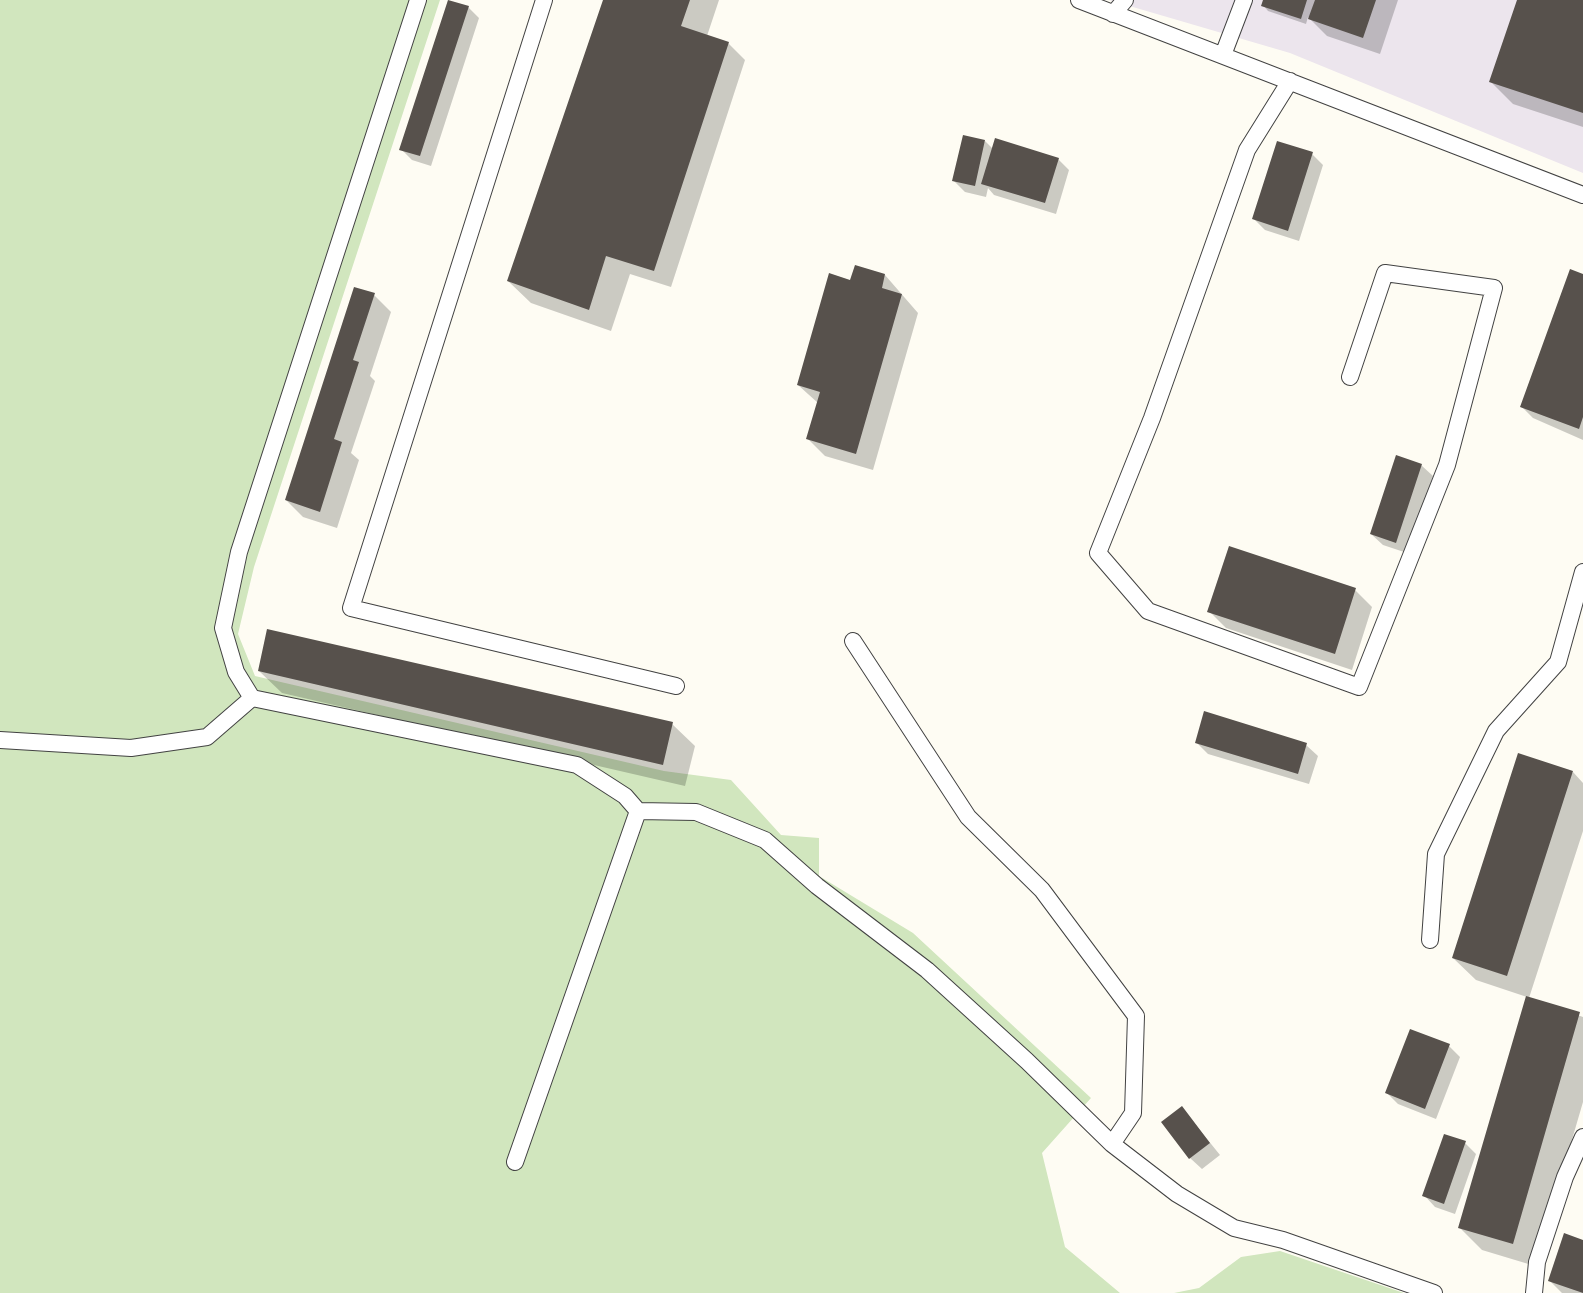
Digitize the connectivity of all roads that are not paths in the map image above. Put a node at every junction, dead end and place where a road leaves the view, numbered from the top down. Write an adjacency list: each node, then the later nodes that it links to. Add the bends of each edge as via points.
1 (418, 0): 14 (lane, via 239,552 222,627 236,672)
2 (544, 0): 13 (lane, via 351,608)
3 (1078, 0): 6 (lane)
4 (1125, 0): 6 (lane)
5 (1244, 0): 7 (lane)
6 (1113, 14): 7 (lane)
7 (1223, 55): 8 (lane)
8 (1290, 81): 9 (lane); 10 (lane, via 1247,150 1152,418 1098,553 1148,610 1359,687 1447,465 1494,288 1385,273)
9 (1583, 195)
10 (1350, 377)
11 (1583, 572): 17 (lane, via 1558,662 1496,731 1436,854)
12 (853, 641): 19 (lane, via 968,817 1042,890 1136,1016 1133,1113)
13 (676, 686)
14 (252, 698): 15 (lane, via 207,737 131,748); 16 (lane, via 577,765 625,796)
15 (0, 740)
16 (638, 811): 19 (lane, via 696,812 765,840 817,886 927,970); 20 (lane)
17 (1430, 940)
18 (1583, 1137): 22 (lane, via 1565,1177 1537,1262)
19 (1112, 1144): 21 (lane, via 1177,1194 1234,1228 1283,1240)
20 (515, 1162)
21 (1434, 1293)
22 (1534, 1293)

